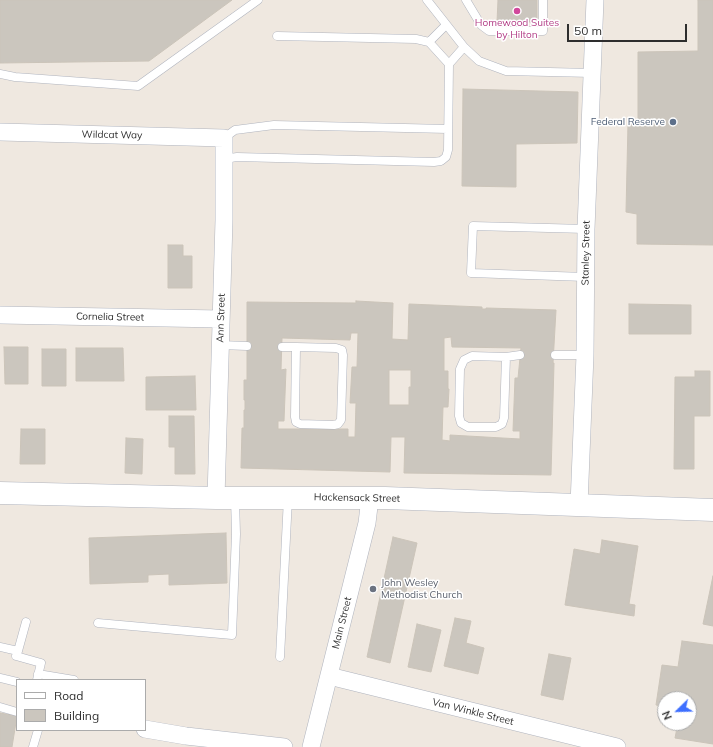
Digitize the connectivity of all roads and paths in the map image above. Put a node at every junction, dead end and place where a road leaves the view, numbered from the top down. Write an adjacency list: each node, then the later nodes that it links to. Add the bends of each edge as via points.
1 (258, 0): 12 (lane, via 138,86)
2 (427, 0): 6 (lane)
3 (466, 0): 4 (lane, via 482,25 489,31 543,31)
4 (543, 0)
5 (594, 0): 11 (street, Stanley Street)
6 (446, 25): 8 (lane); 9 (lane)
7 (277, 36): 8 (lane, via 404,38)
8 (429, 42): 10 (lane)
9 (464, 47): 10 (lane); 11 (lane, via 479,61 506,71)
10 (449, 64): 13 (lane)
11 (592, 73): 17 (street, Stanley Street)
12 (0, 74)
13 (448, 129): 15 (lane, via 274,125 235,130); 16 (lane, via 446,157 434,162)
14 (0, 132): 15 (street, Wildcat Way)
15 (224, 138): 16 (street, Ann Street)
16 (224, 158): 20 (street, Ann Street)
17 (586, 229): 18 (street, Stanley Street); 18 (lane, via 473,226 471,274)
18 (585, 277): 27 (street, Stanley Street)
19 (0, 315): 20 (street, Cornelia Street)
20 (221, 319): 21 (street, Ann Street)
21 (220, 345): 22 (lane); 31 (street, Ann Street)
22 (247, 346)
23 (282, 347): 24 (lane)
24 (296, 347): 24 (lane, via 342,350 341,420 338,424 296,422)
25 (520, 355): 28 (lane)
26 (555, 355): 27 (lane)
27 (585, 356): 33 (street, Stanley Street)
28 (506, 357): 28 (lane, via 472,356 464,360 460,369 461,423 468,427 496,427 502,424)
29 (0, 493): 31 (main road, Hackensack Street)
30 (288, 497): 31 (main road, Hackensack Street); 32 (main road, Hackensack Street); 39 (lane)
31 (225, 498): 36 (lane, via 236,534 232,635)
32 (370, 498): 33 (main road, Hackensack Street); 40 (street, Main Street, via 367,523)
33 (579, 505): 34 (main road, Hackensack Street)
34 (713, 510)
35 (26, 622): 38 (lane)
36 (98, 623)
37 (0, 647): 38 (lane)
38 (18, 651): 41 (lane, via 16,656 41,663)
39 (280, 657)
40 (329, 676): 51 (street, Main Street); 52 (street, Van Winkle Street)
41 (38, 677): 43 (lane)
42 (0, 678): 44 (lane)
43 (62, 679)
44 (16, 682)
45 (0, 707): 46 (lane)
46 (16, 712)
47 (146, 729): 50 (street)
48 (38, 731): 49 (lane)
49 (34, 747)
50 (284, 747)
51 (311, 747)
52 (617, 747)

